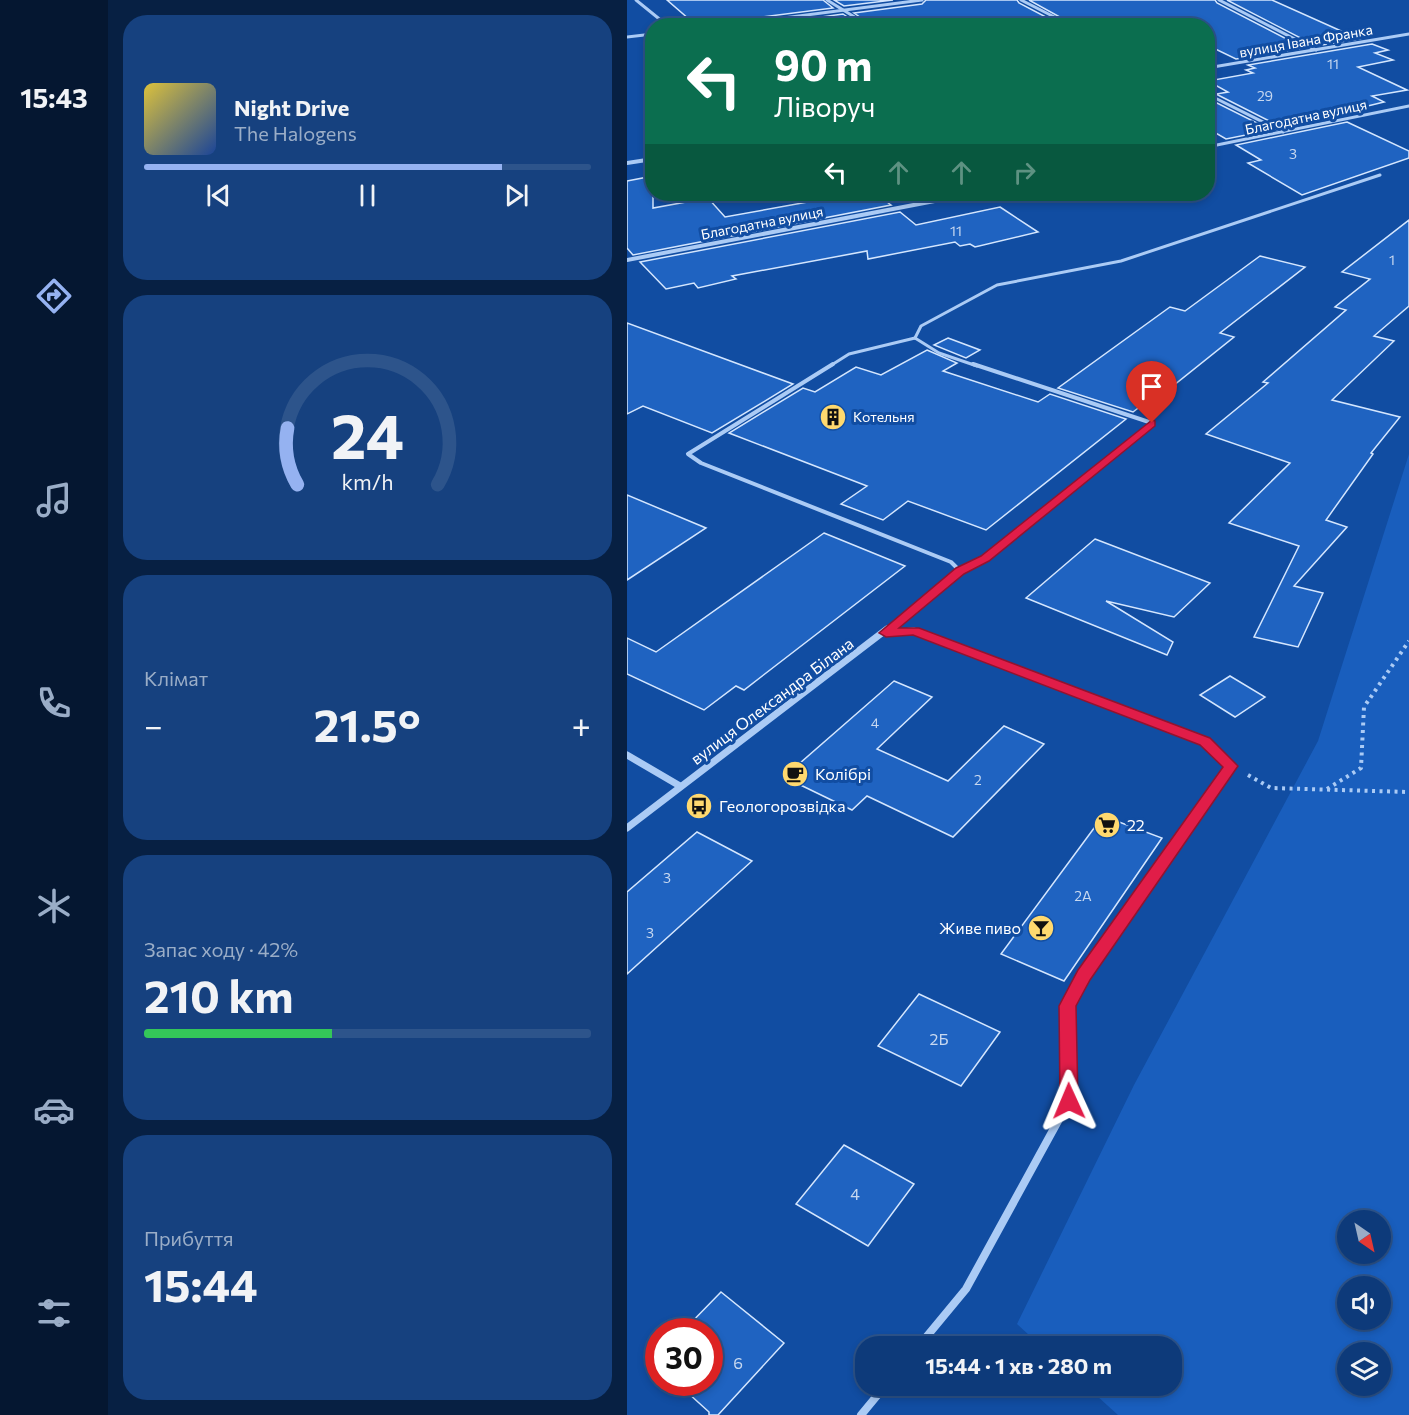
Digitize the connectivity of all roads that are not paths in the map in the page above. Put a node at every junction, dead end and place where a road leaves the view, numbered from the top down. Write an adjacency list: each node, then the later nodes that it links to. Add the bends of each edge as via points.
1 (636, 0): 7 (street)
2 (827, 0): 6 (street)
3 (922, 0): 6 (street)
4 (1021, 0): 10 (street)
5 (1219, 0): 14 (street)
6 (843, 11): 8 (street); 9 (street)
7 (658, 18)
8 (787, 18)
9 (855, 18)
10 (1056, 18)
11 (1409, 34): 14 (street, вулиця Івана Франка)
12 (645, 35): 13 (street)
13 (627, 37)
14 (1316, 50): 15 (street, вулиця Івана Франка)
15 (1215, 67)
16 (1215, 98): 18 (street)
17 (1409, 106): 18 (street, Благодатна вулиця)
18 (1283, 132): 19 (street, Благодатна вулиця)
19 (1215, 145)
20 (645, 160): 21 (street)
21 (627, 163)
22 (1380, 175): 27 (lane, via 1122,261 997,285 921,326)
23 (917, 201): 25 (street)
24 (931, 201): 25 (street, Благодатна вулиця)
25 (920, 203): 26 (street, Благодатна вулиця)
26 (627, 260)
27 (915, 339): 28 (lane, via 939,353 1152,423 985,558); 28 (lane, via 849,354 689,454 701,463 951,562)
28 (960, 571): 29 (street, вулиця Олександра Білана)
29 (886, 633): 31 (street, вулиця Олександра Білана); 33 (street, via 914,631 1205,742 1231,766 1084,975 1067,1006 1069,1101 966,1289)
30 (627, 755): 31 (street)
31 (680, 786): 32 (street, вулиця Олександра Білана)
32 (627, 828)
33 (927, 1336)
34 (877, 1396): 35 (street)
35 (861, 1415)

